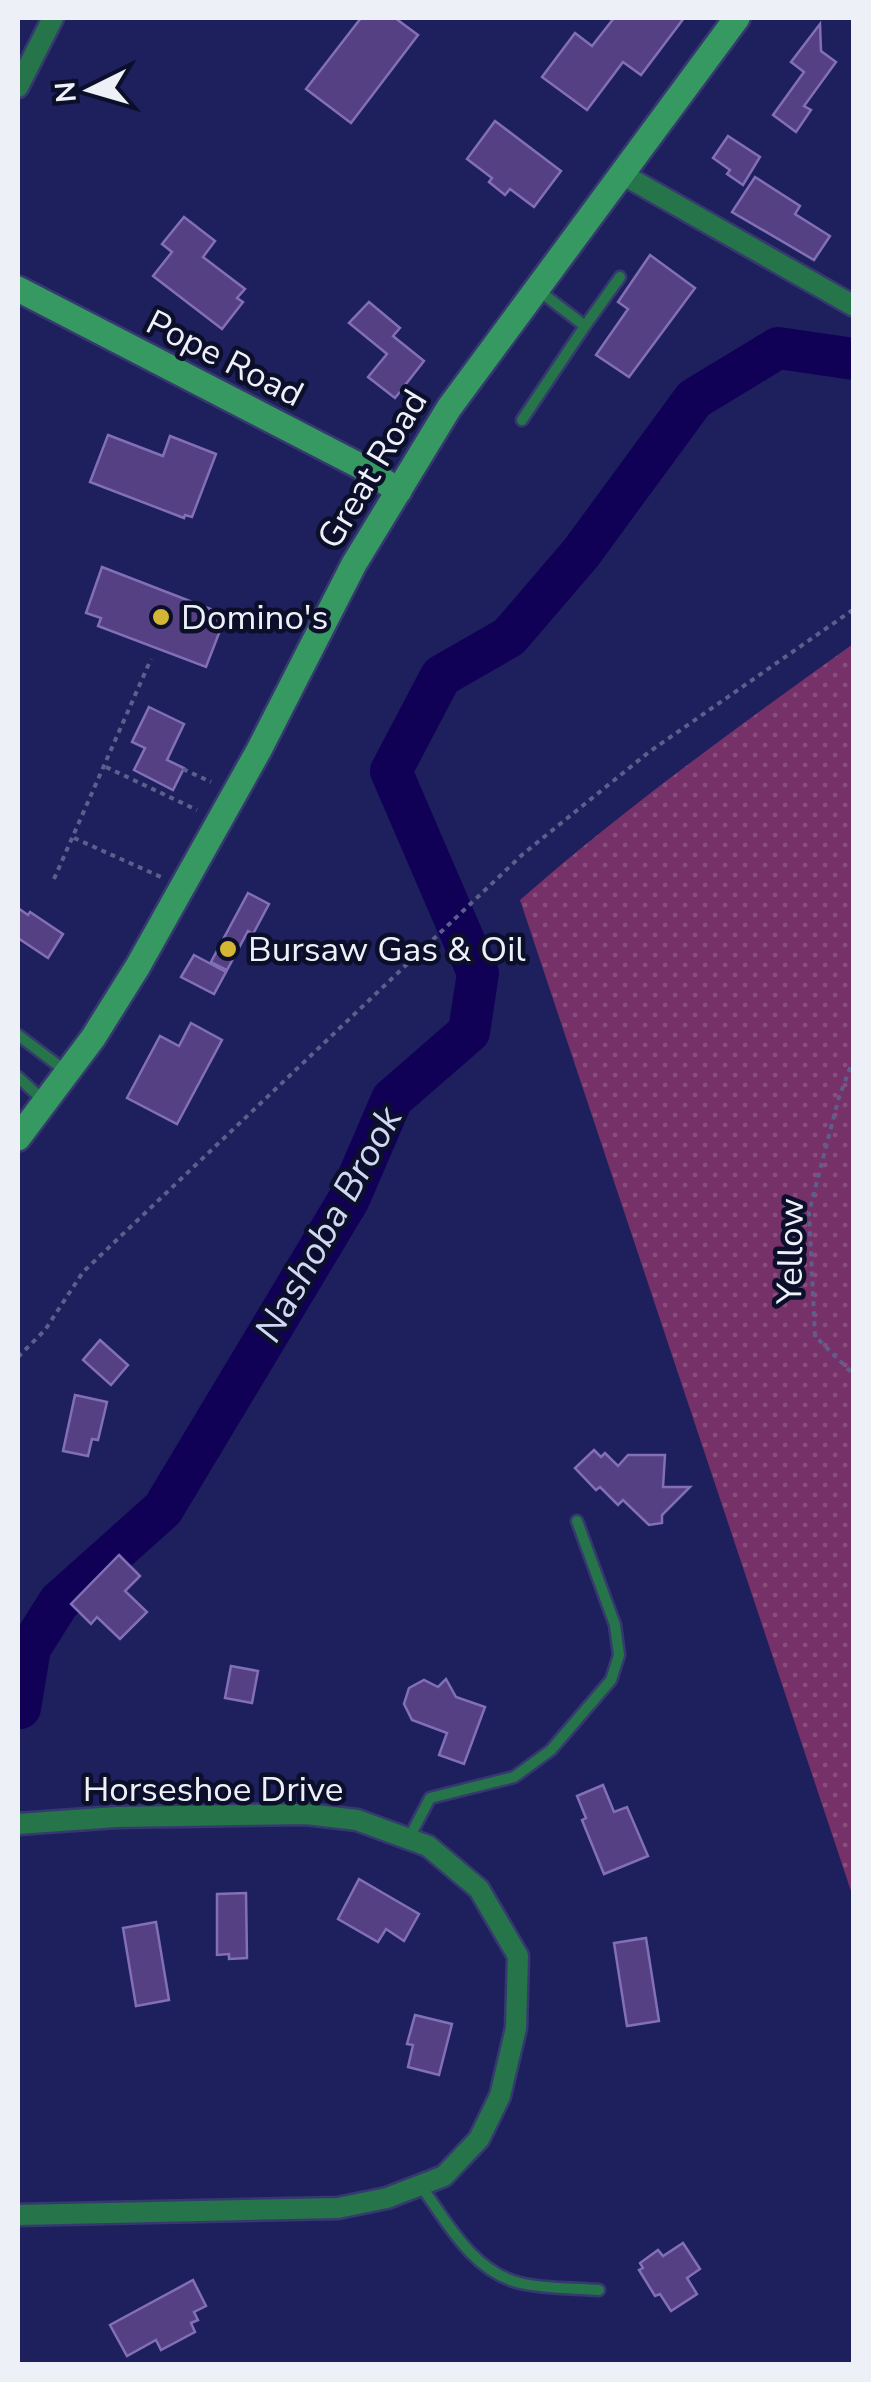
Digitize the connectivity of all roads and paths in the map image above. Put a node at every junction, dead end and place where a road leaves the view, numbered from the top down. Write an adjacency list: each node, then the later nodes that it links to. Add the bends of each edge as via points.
1 (54, 18): 3 (street)
2 (737, 18): 4 (main road, Great Road)
3 (18, 86)
4 (622, 174): 7 (main road, Great Road); 8 (street)
5 (620, 277): 9 (lane)
6 (18, 289): 11 (main road, Pope Road)
7 (537, 289): 9 (lane); 11 (main road, Great Road, via 449,408)
8 (854, 306)
9 (585, 326): 10 (lane)
10 (522, 420)
11 (399, 491): 23 (main road, Great Road, via 138,966)
12 (854, 608): 27 (path, via 649,752 523,854 84,1272)
13 (151, 659): 14 (path)
14 (106, 767): 17 (path); 18 (path)
15 (183, 769): 16 (path)
16 (211, 782)
17 (197, 810)
18 (73, 838): 19 (path); 20 (path)
19 (161, 877)
20 (54, 879)
21 (18, 1035): 23 (lane)
22 (854, 1058): 28 (path, Yellow, via 809,1212 815,1336)
23 (68, 1072): 25 (main road, Great Road)
24 (18, 1077): 25 (lane)
25 (44, 1101): 26 (main road, Great Road)
26 (18, 1138)
27 (18, 1357)
28 (854, 1375)
29 (578, 1521): 31 (lane, via 615,1625 619,1655 611,1680 551,1750 514,1777 430,1798)
30 (18, 1824): 31 (street, Horseshoe Drive, via 306,1814 357,1820)
31 (409, 1839): 32 (street, Horseshoe Drive, via 428,1846 479,1889 518,1956 516,2028 500,2096 479,2139 444,2176)
32 (421, 2185): 33 (street, Horseshoe Drive, via 338,2208); 34 (lane, via 468,2251 492,2270 518,2283)
33 (18, 2215)
34 (599, 2290)

